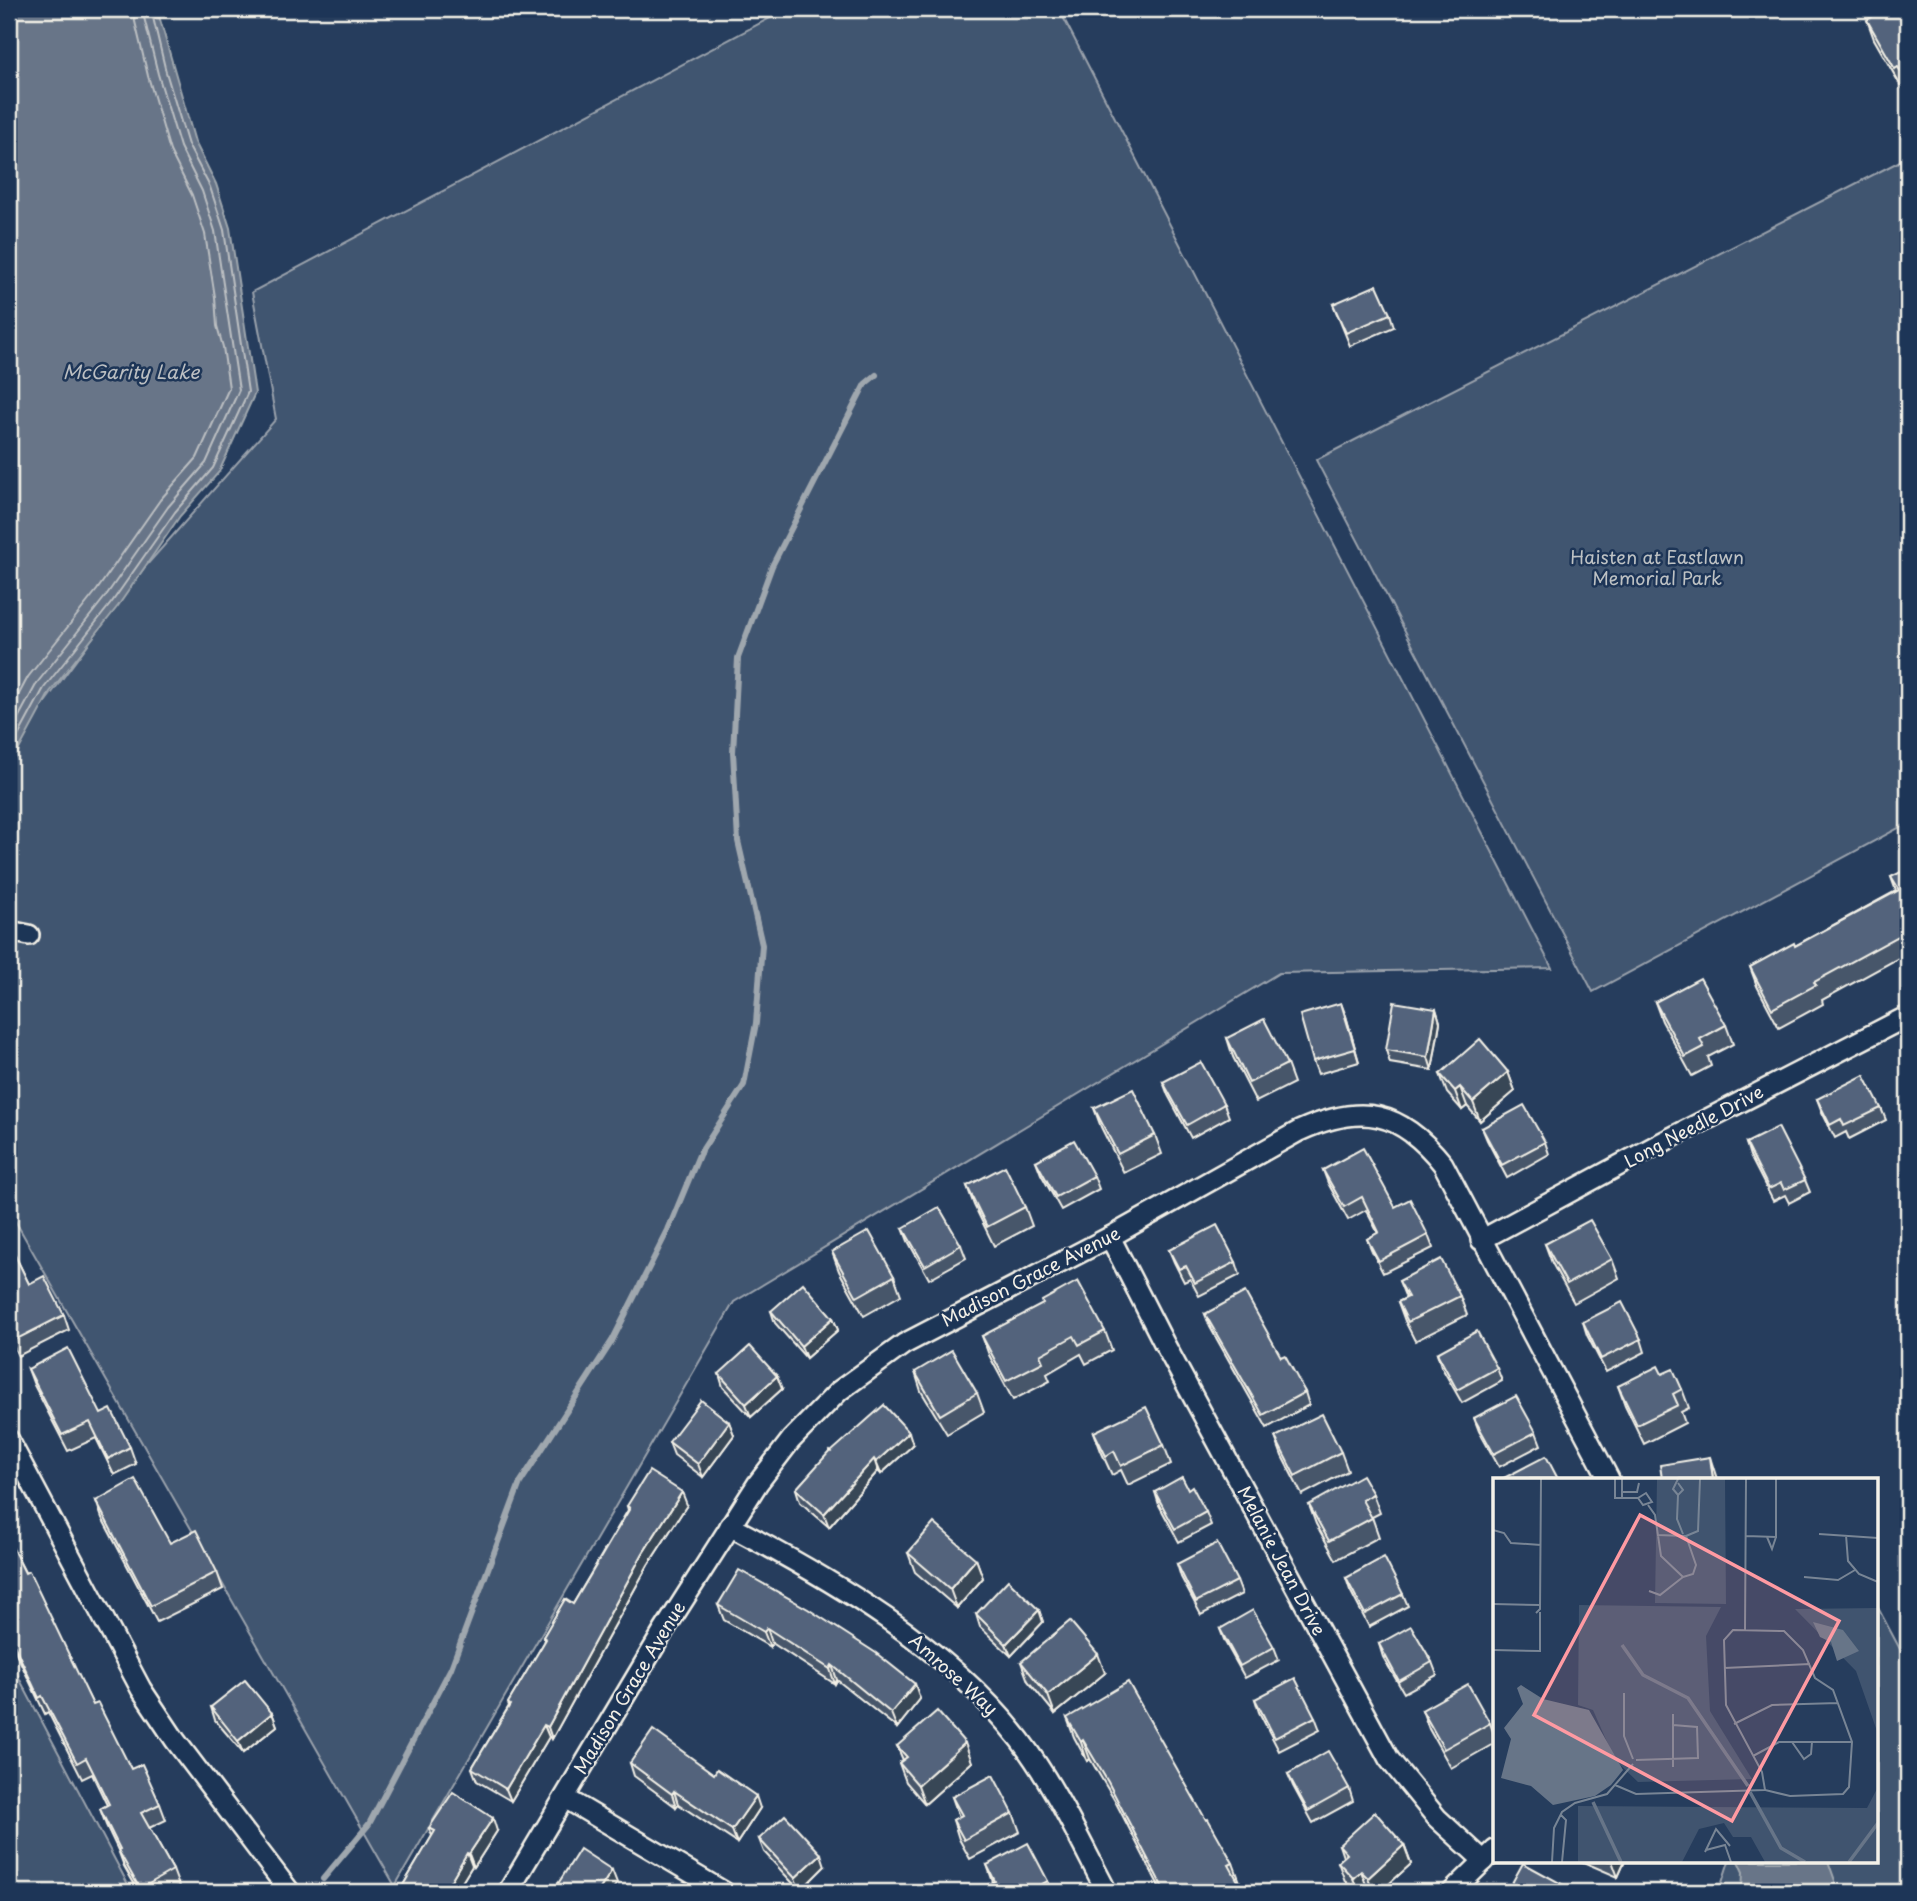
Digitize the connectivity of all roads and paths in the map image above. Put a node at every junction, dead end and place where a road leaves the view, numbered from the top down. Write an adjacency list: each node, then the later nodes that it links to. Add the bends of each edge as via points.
1 (9, 931): 2 (street)
2 (30, 935)
3 (1908, 1016): 5 (street, Long Needle Drive)
4 (1110, 1237): 5 (street, Madison Grace Avenue, via 1299,1131 1355,1115 1392,1121 1428,1145 1443,1164); 8 (street, Madison Grace Avenue, via 916,1337 863,1372 791,1440); 10 (street, Melanie Jean Drive, via 1389,1759 1437,1818)
5 (1481, 1240): 7 (street, Madison Grace Avenue)
6 (9, 1440): 11 (street, via 141,1689)
7 (1608, 1478)
8 (730, 1526): 9 (street, Madison Grace Avenue); 14 (street, Amrose Way, via 905,1630 967,1683 1039,1768)
9 (565, 1798): 12 (street, Madison Grace Avenue); 13 (street)
10 (1490, 1856): 15 (street)
11 (290, 1892)
12 (508, 1892)
13 (724, 1892)
14 (1107, 1892)
15 (1452, 1892)

